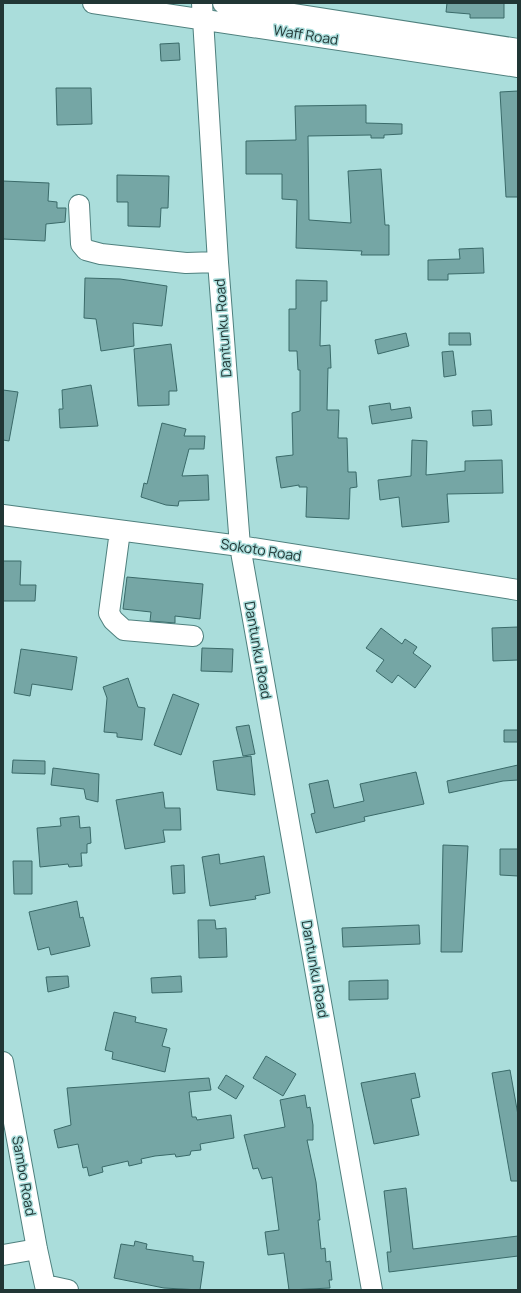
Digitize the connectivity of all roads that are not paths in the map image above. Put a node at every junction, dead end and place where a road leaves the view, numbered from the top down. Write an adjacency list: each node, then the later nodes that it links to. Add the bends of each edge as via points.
1 (93, 3): 3 (street, Waff Road)
2 (224, 3): 4 (street, Waff Road)
3 (203, 11): 5 (street, Waff Road); 7 (street, Dantunku Road)
4 (518, 49)
5 (518, 67)
6 (79, 205): 7 (street, via 81,244 86,250 100,254 180,262)
7 (218, 262): 10 (street, Dantunku Road)
8 (3, 515): 9 (street, Sokoto Road)
9 (120, 531): 10 (street, Sokoto Road); 12 (street, via 109,613 113,620 124,630)
10 (240, 546): 11 (street, Sokoto Road); 18 (street, Dantunku Road)
11 (518, 590)
12 (194, 636)
13 (3, 1062): 14 (street, Sambo Road)
14 (37, 1249): 15 (street); 16 (street, Sambo Road)
15 (3, 1255)
16 (46, 1287): 17 (street)
17 (68, 1290)
18 (372, 1290)

